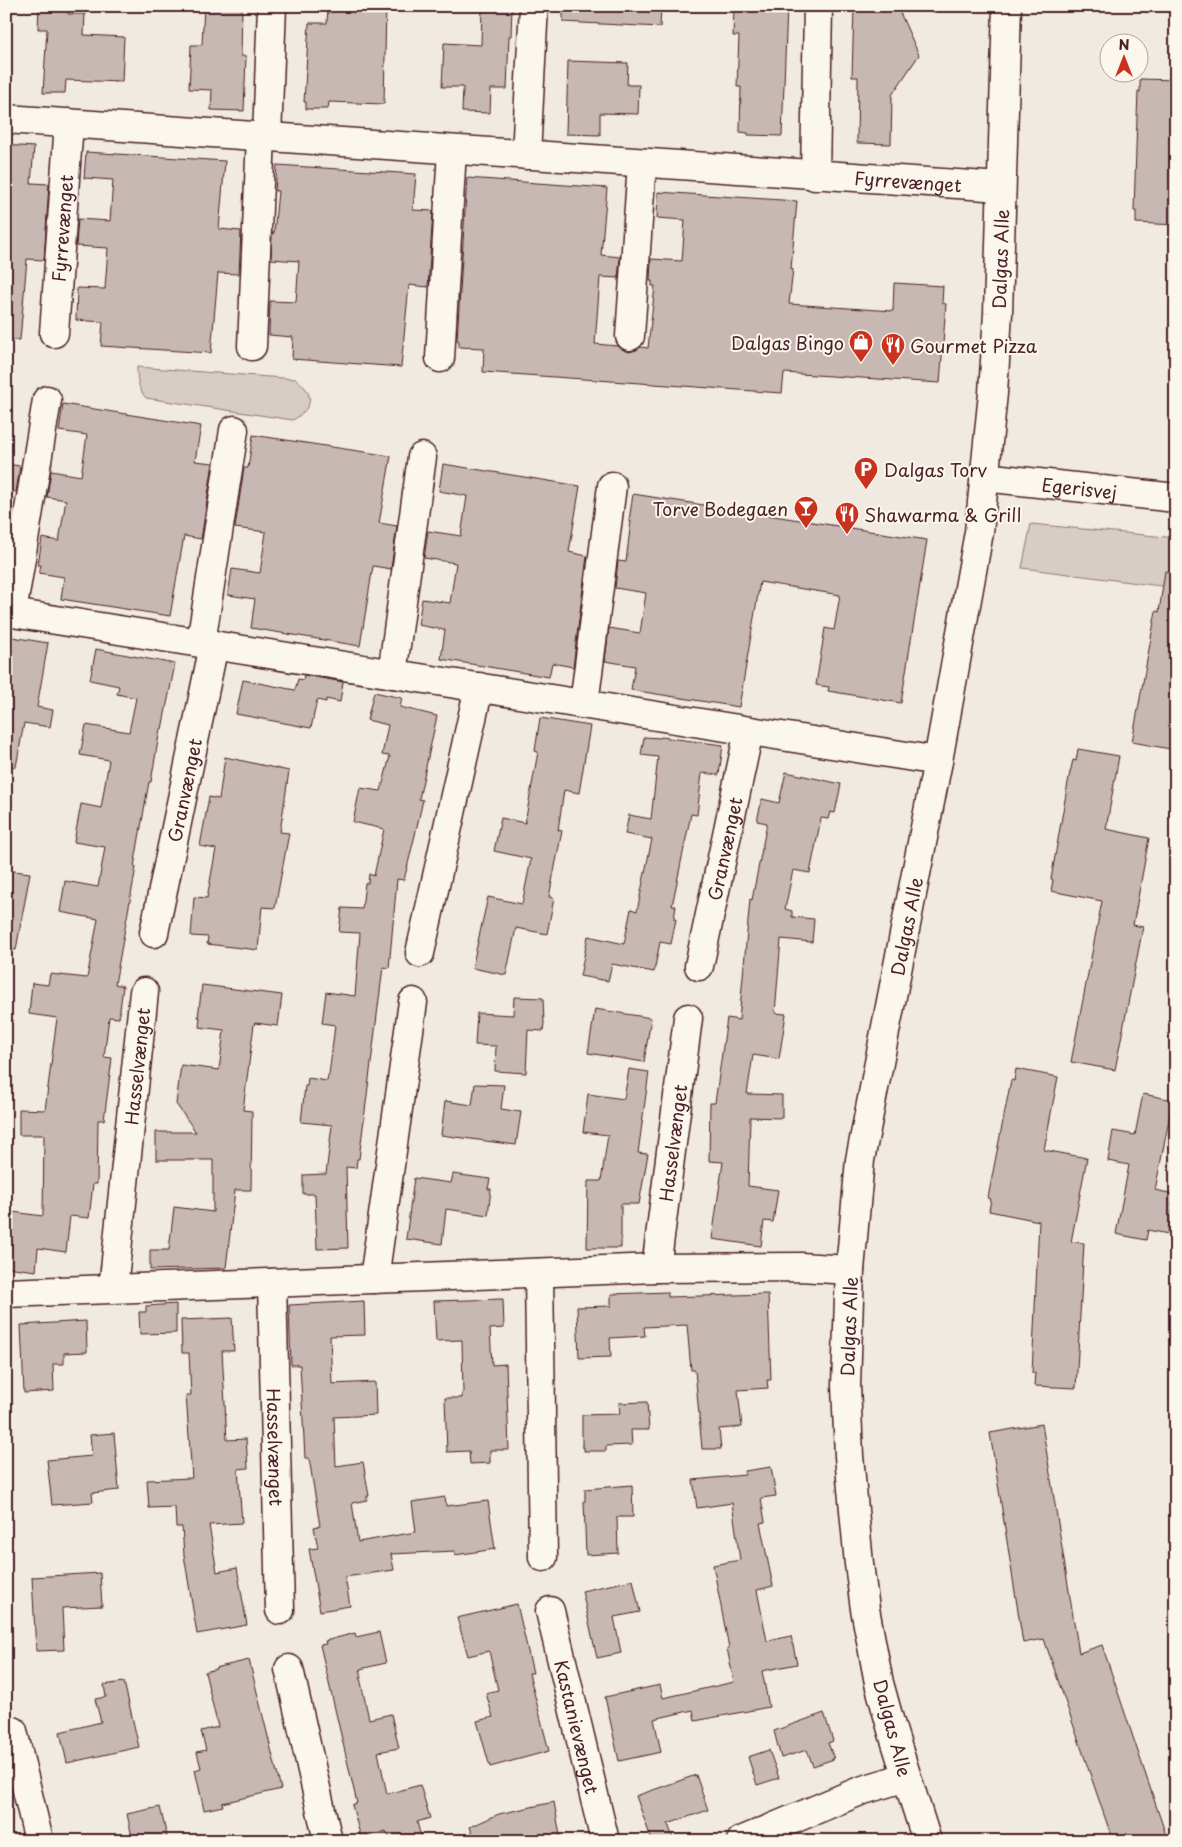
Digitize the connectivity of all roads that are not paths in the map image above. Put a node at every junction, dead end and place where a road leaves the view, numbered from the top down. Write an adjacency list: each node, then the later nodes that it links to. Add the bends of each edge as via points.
1 (272, 6): 7 (street)
2 (534, 6): 9 (street)
3 (818, 6): 11 (street)
4 (1007, 6): 12 (street, Dalgas Alle)
5 (6, 119): 6 (street, Fyrrevænget)
6 (69, 123): 7 (street, Fyrrevænget); 13 (street, Fyrrevænget)
7 (264, 136): 8 (street, Fyrrevænget); 15 (street)
8 (452, 150): 9 (street, Fyrrevænget); 16 (street)
9 (526, 155): 10 (street, Fyrrevænget)
10 (642, 162): 11 (street, Fyrrevænget); 14 (street)
11 (815, 176): 12 (street, Fyrrevænget)
12 (1002, 187): 20 (street, Dalgas Alle, via 998,313)
13 (54, 333)
14 (630, 336)
15 (252, 346)
16 (440, 358)
17 (47, 400): 23 (street)
18 (234, 430): 24 (street, Granvænget)
19 (422, 457): 25 (street)
20 (984, 478): 22 (street, Egerisvej); 29 (street, Dalgas Alle, via 979,532)
21 (612, 486): 27 (street)
22 (1176, 498)
23 (9, 613): 24 (street)
24 (207, 644): 25 (street); 30 (street, Granvænget)
25 (392, 674): 26 (street)
26 (479, 687): 27 (street); 31 (street)
27 (584, 704): 28 (street)
28 (748, 731): 29 (street); 32 (street, Granvænget)
29 (938, 761): 37 (street, Dalgas Alle, via 860,1160)
30 (154, 934)
31 (420, 953)
32 (699, 966)
33 (144, 992): 41 (street, Hasselvænget)
34 (413, 1002): 39 (street)
35 (688, 1018): 36 (street, Hasselvænget)
36 (656, 1268): 37 (street); 38 (street)
37 (850, 1270): 48 (street, Dalgas Alle, via 846,1385 854,1524 865,1609 880,1683)
38 (539, 1273): 39 (street); 43 (street)
39 (374, 1279): 40 (street)
40 (272, 1283): 41 (street); 44 (street, Hasselvænget)
41 (114, 1289): 42 (street)
42 (6, 1293)
43 (543, 1557)
44 (280, 1610)
45 (550, 1611): 51 (street, Kastanievænget)
46 (289, 1669): 50 (street)
47 (13, 1731): 49 (street)
48 (906, 1777): 52 (street, via 860,1791); 53 (street, Dalgas Alle)
49 (39, 1841)
50 (328, 1841)
51 (605, 1841)
52 (741, 1841)
53 (927, 1841)

